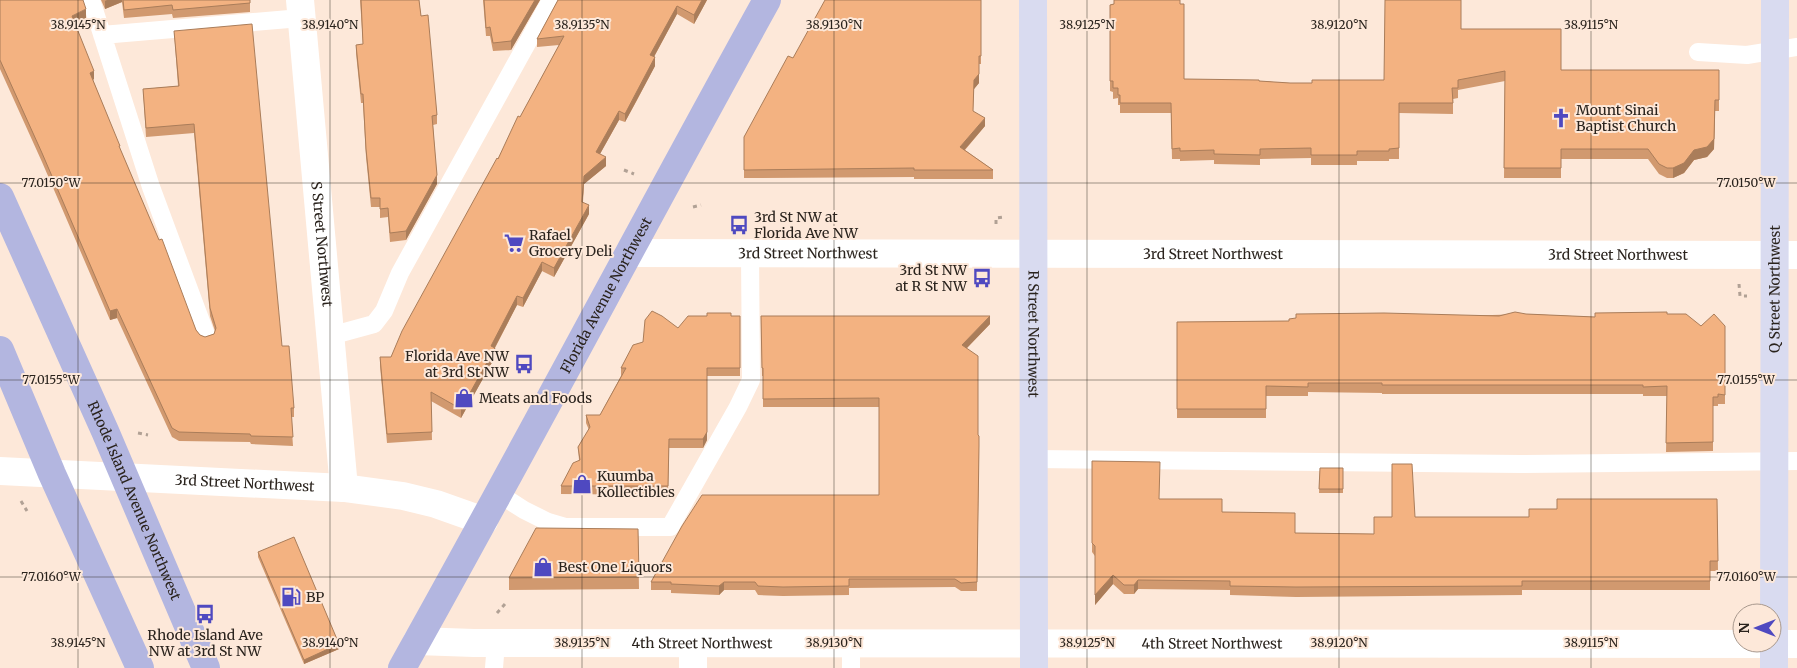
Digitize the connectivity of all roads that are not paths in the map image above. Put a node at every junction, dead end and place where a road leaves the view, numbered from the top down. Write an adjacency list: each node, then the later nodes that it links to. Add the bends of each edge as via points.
1 (91, 0): 7 (lane)
2 (551, 0): 16 (lane, via 400,273 384,311 374,324)
3 (766, 0): 11 (main road, Florida Avenue Northwest)
4 (1033, 0): 13 (street, R Street Northwest)
5 (1775, 0): 8 (street, Q Street Northwest)
6 (300, 9): 7 (lane); 16 (street, S Street Northwest)
7 (102, 34): 15 (lane, via 151,186)
8 (1786, 49): 9 (lane, via 1747,55); 14 (street, Q Street Northwest)
9 (1698, 52)
10 (0, 197): 22 (main road, Rhode Island Avenue Northwest)
11 (629, 253): 12 (street, 3rd Street Northwest); 24 (main road, Florida Avenue Northwest)
12 (750, 254): 13 (street, 3rd Street Northwest); 24 (lane, via 751,380 670,527 565,527 524,510)
13 (1034, 254): 14 (street, 3rd Street Northwest); 18 (street, R Street Northwest)
14 (1786, 255): 19 (street, Q Street Northwest)
15 (206, 335)
16 (330, 336): 23 (street, S Street Northwest)
17 (0, 350): 21 (main road)
18 (1034, 459): 19 (lane, via 1511,464); 32 (street, R Street Northwest)
19 (1786, 461): 28 (street, Q Street Northwest)
20 (0, 471): 21 (street, 3rd Street Northwest)
21 (52, 474): 22 (street, 3rd Street Northwest); 33 (main road)
22 (125, 477): 23 (street, 3rd Street Northwest); 34 (main road, Rhode Island Avenue Northwest)
23 (344, 488): 25 (street, 3rd Street Northwest, via 403,496)
24 (499, 494): 25 (main road, Florida Avenue Northwest)
25 (484, 521): 26 (main road, Florida Avenue Northwest)
26 (416, 641): 29 (street, 4th Street Northwest); 35 (main road, Florida Avenue Northwest)
27 (1732, 652): 32 (street, 4th Street Northwest)
28 (1782, 652)
29 (495, 656): 30 (street, 4th Street Northwest)
30 (693, 656): 31 (street, 4th Street Northwest)
31 (851, 656): 32 (street, 4th Street Northwest)
32 (1034, 656)
33 (140, 668)
34 (206, 668)
35 (402, 668)

